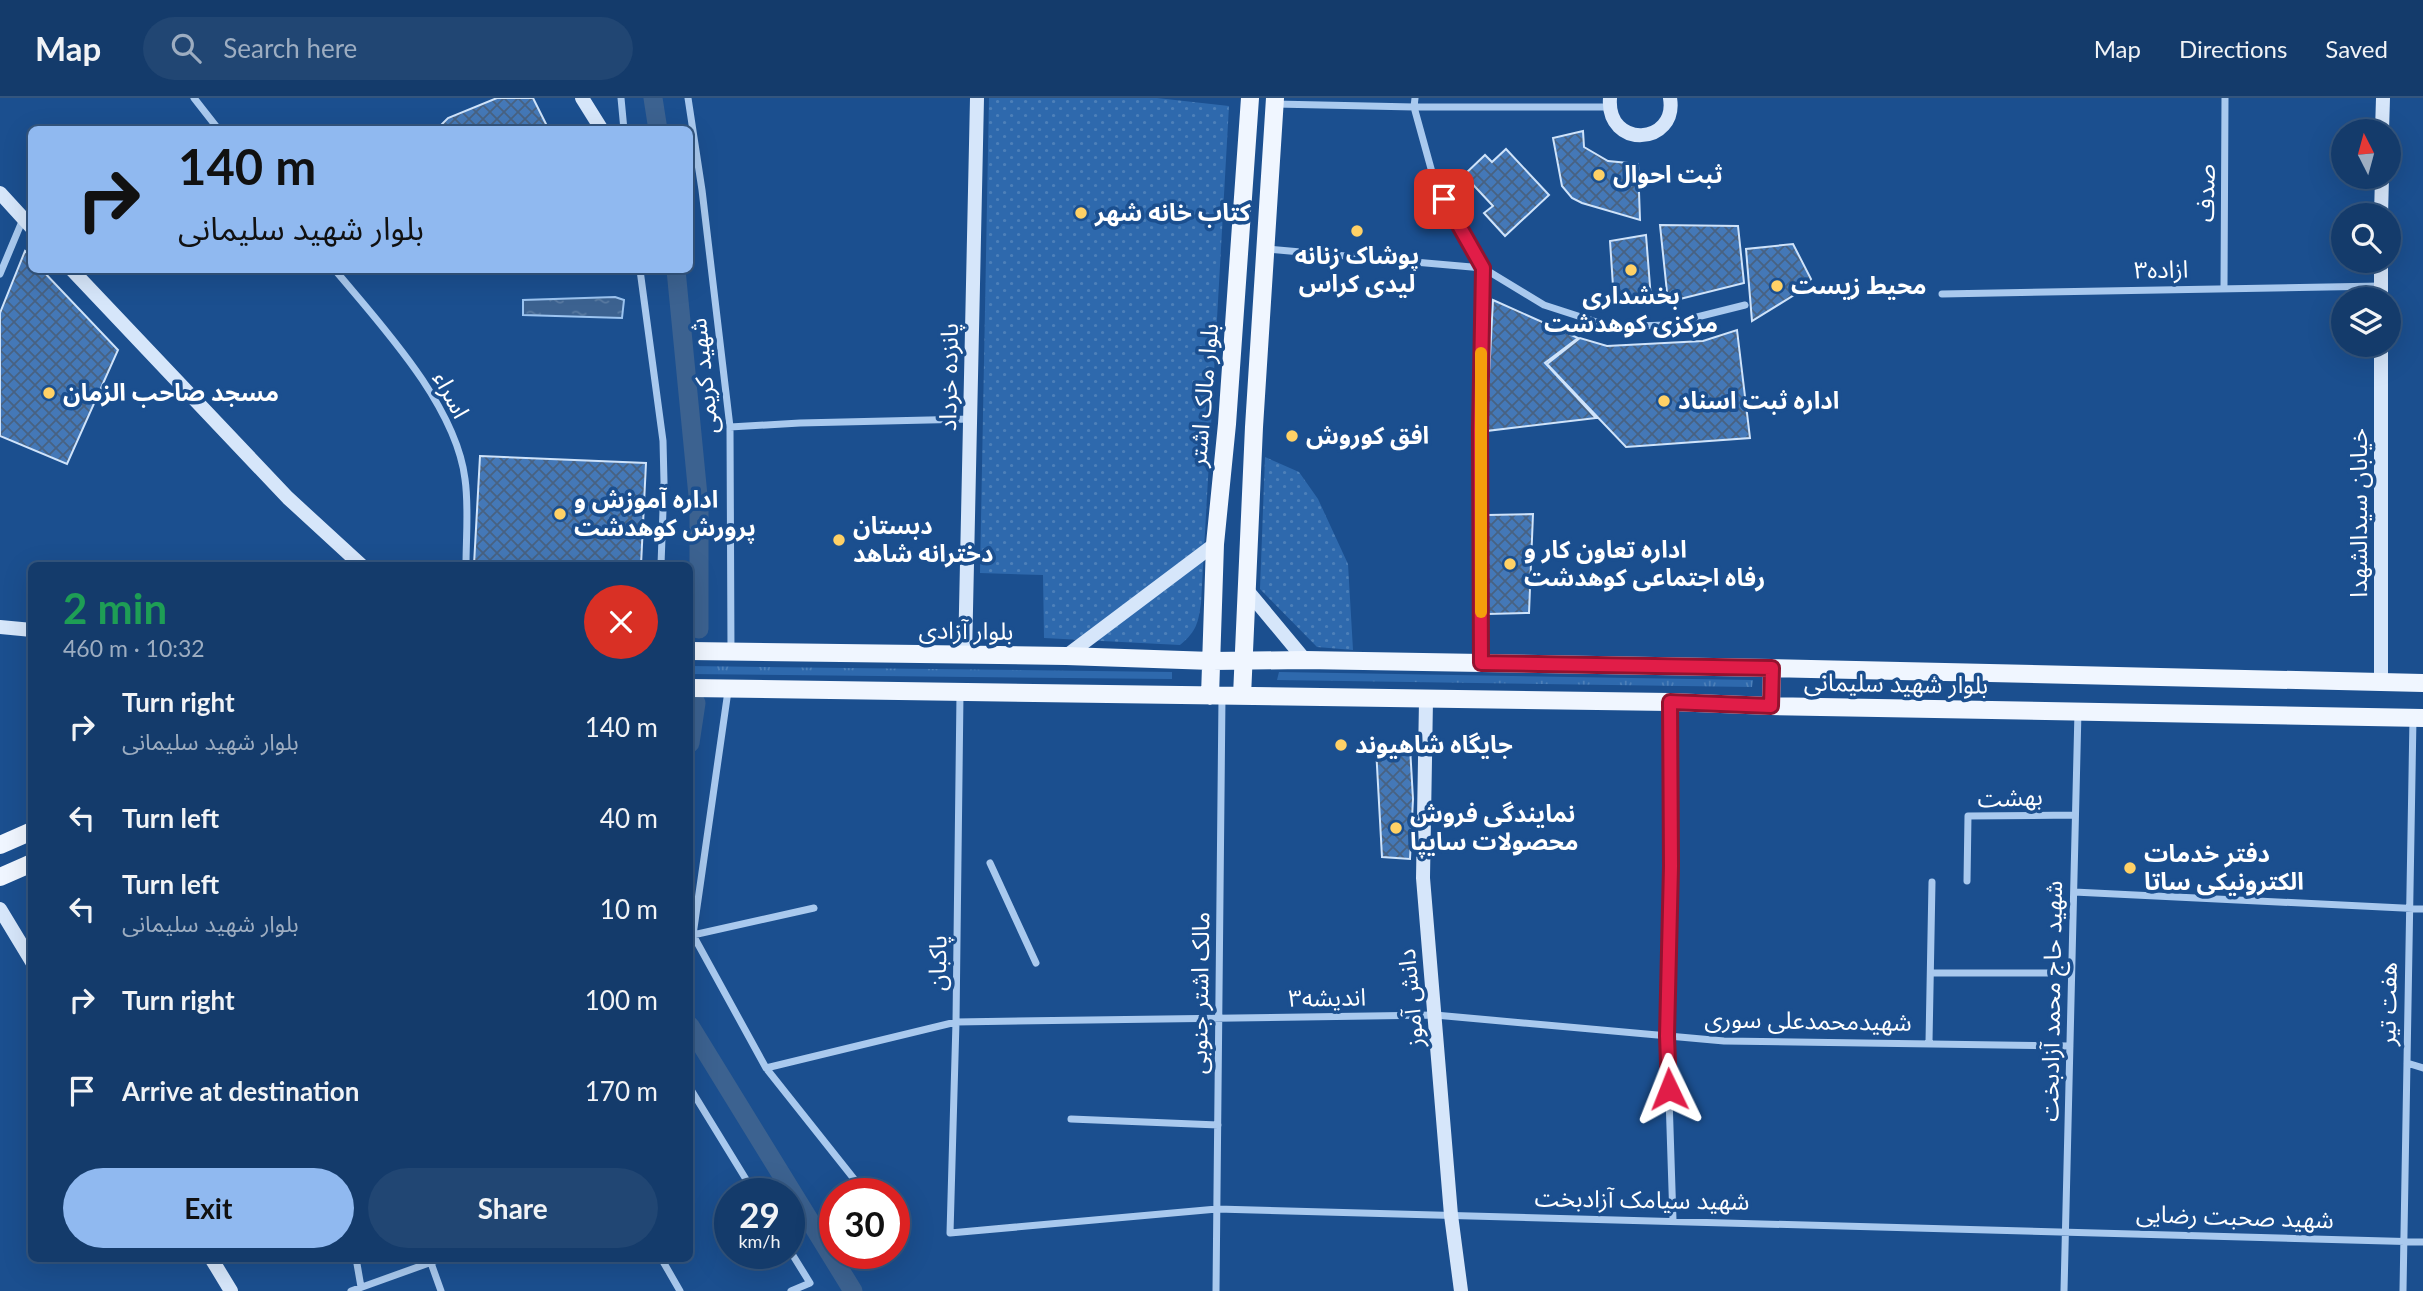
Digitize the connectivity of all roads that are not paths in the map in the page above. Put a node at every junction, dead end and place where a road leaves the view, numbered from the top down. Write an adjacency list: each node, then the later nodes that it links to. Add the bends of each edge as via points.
1 (194, 98): 15 (street)
2 (582, 98): 16 (main road)
3 (621, 98): 17 (street)
4 (688, 98): 18 (street, شهید کریمی)
5 (976, 98): 33 (main road, پانزده خرداد)
6 (1250, 98): 34 (main road, بلوار مالک اشتر)
7 (1415, 98): 13 (street)
8 (1670, 98): 12 (main road, via 1667,121 1642,136 1616,125)
9 (2225, 98): 28 (street, صدف)
10 (2383, 98): 14 (main road)
11 (1275, 101): 13 (street); 22 (main road, بلوار مالک اشتر)
12 (1609, 102): 13 (street)
13 (1415, 107): 23 (street, via 1434,183)
14 (2382, 119)
15 (216, 126)
16 (600, 126)
17 (624, 126)
18 (692, 126)
19 (693, 131): 35 (street, شهید کریمی)
20 (0, 193): 21 (main road)
21 (27, 223): 27 (street)
22 (1266, 249): 23 (street); 36 (main road, بلوار مالک اشتر)
23 (1483, 268): 31 (street, via 1544,305 1612,327 1665,325); 51 (street)
24 (75, 273): 38 (main road, via 288,498)
25 (338, 273): 39 (street, اسراء, via 409,358 455,443 465,478)
26 (640, 273): 40 (street, via 663,441)
27 (0, 274)
28 (2224, 288): 29 (street, ازاده۳); 30 (street, ازاده۳)
29 (2331, 291)
30 (1942, 294)
31 (1745, 305)
32 (2381, 357): 53 (main road, خیابان سیدالشهدا)
33 (971, 419): 35 (street); 46 (main road, پانزده خرداد)
34 (1227, 424): 36 (main road); 37 (main road, بلوار مالک اشتر)
35 (730, 427): 45 (street, شهید کریمی)
36 (1254, 427): 41 (main road, بلوار مالک اشتر)
37 (1215, 544): 47 (main road); 49 (main road, بلوار مالک اشتر)
38 (358, 562)
39 (466, 562)
40 (662, 562)
41 (1246, 589): 48 (main road); 50 (main road, بلوار مالک اشتر)
42 (0, 627): 43 (main road)
43 (28, 630)
44 (693, 650): 45 (main road, بلوار آزادی)
45 (731, 651): 46 (main road, بلوار آزادی)
46 (965, 656): 47 (main road, بلوار آزادی)
47 (1066, 656): 49 (main road, بلوار آزادی)
48 (1305, 660): 50 (main road, بلوار شهید سلیمانی); 51 (main road, بلوار شهید سلیمانی)
49 (1212, 661): 50 (main road, بلوار آزادی); 58 (main road, بلوار مالک اشتر)
50 (1242, 661): 59 (main road, بلوار مالک اشتر)
51 (1481, 663): 52 (main road, بلوار شهید سلیمانی)
52 (1772, 668): 53 (main road, بلوار شهید سلیمانی); 62 (main road)
53 (2381, 682): 54 (main road, بلوار شهید سلیمانی)
54 (2423, 683)
55 (693, 688): 56 (main road)
56 (728, 689): 57 (main road); 78 (street)
57 (960, 693): 58 (main road); 85 (street, پاکبان)
58 (1216, 696): 59 (main road); 84 (street, مالک اشتر جنوبی)
59 (1242, 696): 60 (main road, بلوار شهید سلیمانی)
60 (1426, 700): 61 (main road, بلوار شهید سلیمانی); 83 (main road, دانش آموز, via 1423,877)
61 (1670, 702): 62 (main road, بلوار شهید سلیمانی); 86 (street)
62 (1771, 706): 63 (main road, بلوار شهید سلیمانی)
63 (2078, 711): 64 (main road, بلوار شهید سلیمانی); 65 (street, شهید حاج محمد آزادبخت)
64 (2418, 718): 75 (street, هفت تیر)
65 (2076, 815): 72 (street, بهشت, via 1968,816); 73 (street, شهید حاج محمد آزادبخت)
66 (28, 833): 67 (main road)
67 (0, 845)
68 (990, 863): 80 (street)
69 (28, 865): 70 (main road)
70 (0, 877)
71 (1932, 881): 81 (street)
72 (1967, 881)
73 (2074, 892): 75 (street); 82 (street, شهید حاج محمد آزادبخت)
74 (814, 908): 78 (street)
75 (2410, 908): 77 (street); 89 (street, هفت تیر)
76 (0, 909): 79 (main road)
77 (2423, 909)
78 (693, 935): 90 (street)
79 (28, 955)
80 (1037, 963)
81 (1931, 973): 82 (street); 87 (street)
82 (2071, 973): 88 (street, شهید حاج محمد آزادبخت)
83 (1435, 1015): 84 (street, اندیشه۳); 86 (street, شهیدمحمدعلی سوری); 98 (main road, دانش آموز)
84 (1219, 1018): 85 (street, اندیشه۳); 94 (street, مالک اشتر جنوبی)
85 (956, 1022): 90 (street, اندیشه۳); 101 (street, پاکبان)
86 (1667, 1036): 87 (street, شهیدمحمدعلی سوری, via 1724,1041); 99 (street)
87 (1929, 1042): 88 (street, شهیدمحمدعلی سوری)
88 (2070, 1046): 100 (street, شهید حاج محمد آزادبخت)
89 (2407, 1063): 91 (street); 102 (street, هفت تیر)
90 (766, 1068): 96 (street)
91 (2423, 1068)
92 (693, 1093): 95 (street)
93 (1071, 1119): 94 (street)
94 (1218, 1125): 97 (street, مالک اشتر جنوبی)
95 (745, 1178)
96 (853, 1178)
97 (1217, 1209): 98 (street, شهید سیامک آزادبخت); 101 (street, شهید سیامک آزادبخت); 115 (street, مالک اشتر جنوبی)
98 (1451, 1215): 99 (street, شهید سیامک آزادبخت); 116 (main road, دانش آموز)
99 (1673, 1220): 100 (street, شهید سیامک آزادبخت)
100 (2066, 1231): 102 (street, شهید صحبت رضایی); 117 (street, شهید حاج محمد آزادبخت)
101 (950, 1233)
102 (2403, 1241): 103 (street, شهید صحبت رضایی); 118 (street, هفت تیر)
103 (2423, 1242)
104 (213, 1262): 110 (main road)
105 (357, 1262): 109 (street)
106 (663, 1262): 113 (street)
107 (431, 1263): 109 (street); 112 (street)
108 (801, 1269): 114 (street, via 810,1283)
109 (361, 1287): 111 (street)
110 (231, 1291)
111 (351, 1291)
112 (441, 1291)
113 (680, 1291)
114 (791, 1291)
115 (1216, 1291)
116 (1461, 1291)
117 (2064, 1291)
118 (2403, 1291)

